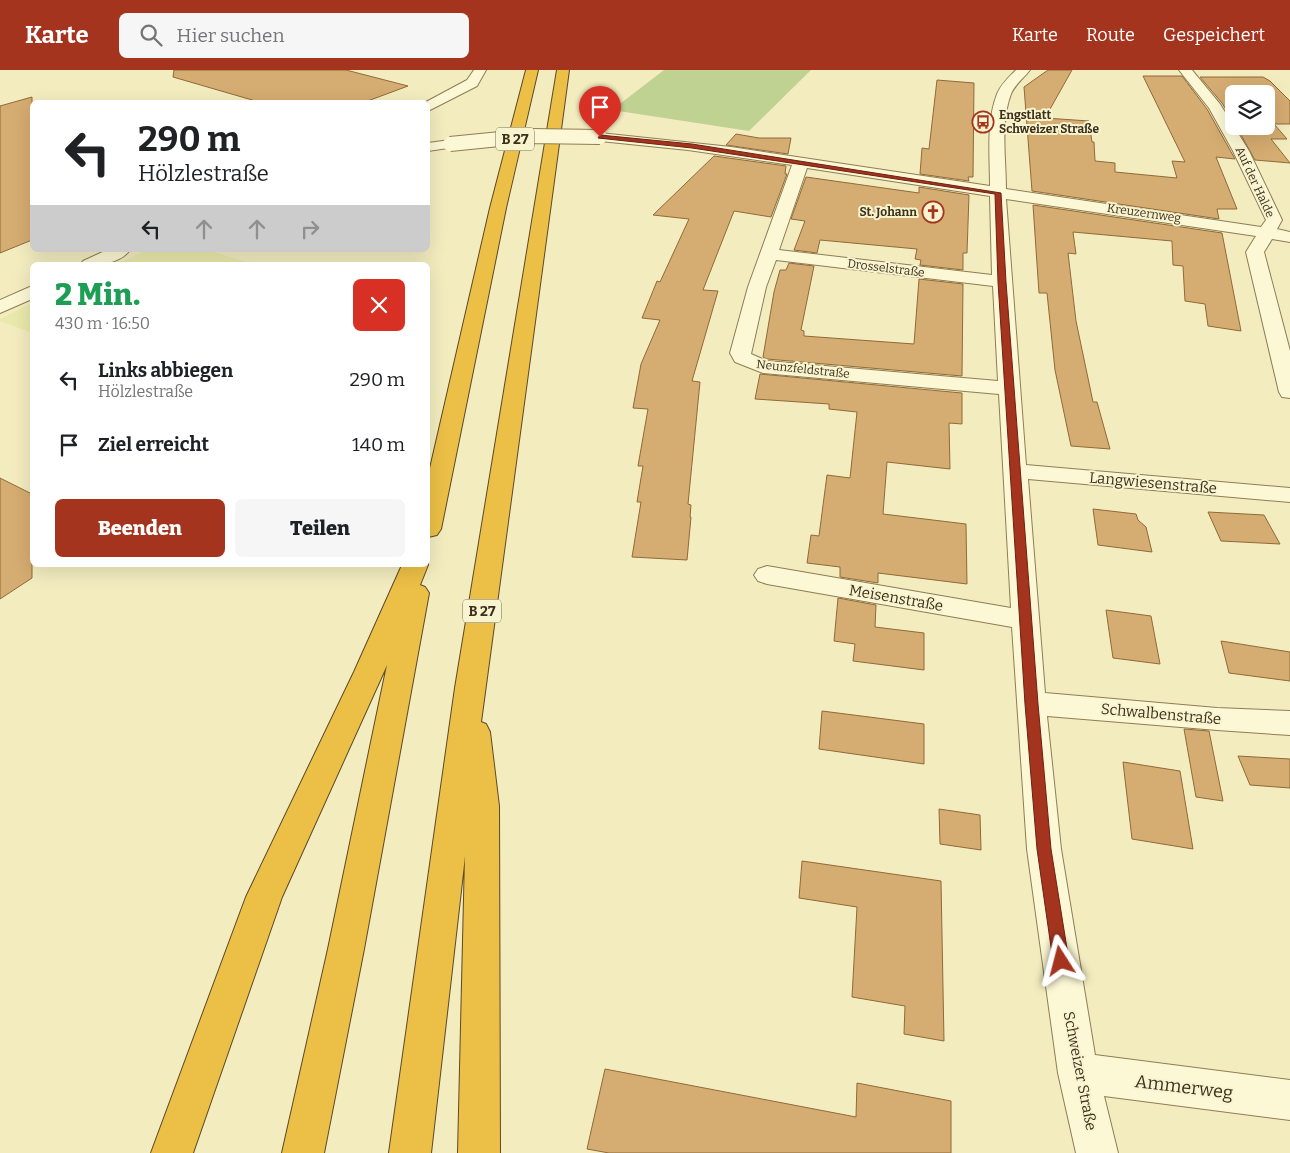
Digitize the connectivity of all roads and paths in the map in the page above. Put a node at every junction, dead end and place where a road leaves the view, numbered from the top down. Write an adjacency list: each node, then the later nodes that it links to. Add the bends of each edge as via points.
1 (480, 70): 6 (street, via 472,83)
2 (532, 70): 22 (highway, B 27, via 498,208)
3 (563, 70): 27 (highway, B 27)
4 (1024, 70): 9 (street, Schweizer Straße, via 1005,79 998,124)
5 (1185, 70): 10 (street, Auf der Halde, via 1215,107 1241,151 1274,220)
6 (430, 106)
7 (430, 147): 8 (street, Kreuzernweg, bridge, via 531,136 600,137 692,146)
8 (801, 163): 9 (street, Kreuzernweg); 13 (street, Neunzfeldstraße)
9 (998, 193): 10 (street, Kreuzernweg); 15 (street, Schweizer Straße)
10 (1266, 232): 11 (street, Kreuzernweg); 19 (street, Auf der Halde, via 1255,252)
11 (1290, 236)
12 (117, 252): 14 (street)
13 (769, 254): 15 (street, Drosselstraße); 18 (street, Neunzfeldstraße, via 757,286 740,352 742,358 763,367)
14 (95, 262)
15 (1002, 282): 18 (street, Schweizer Straße)
16 (30, 293): 17 (street)
17 (0, 307)
18 (1011, 390): 20 (street, Schweizer Straße)
19 (1290, 392)
20 (1016, 471): 21 (street, Langwiesenstraße); 26 (street, Schweizer Straße)
21 (1290, 495)
22 (430, 520)
23 (414, 567): 32 (highway, via 264,897)
24 (420, 567): 33 (highway)
25 (767, 575): 26 (street, Meisenstraße)
26 (1026, 620): 28 (street, Schweizer Straße)
27 (470, 688): 34 (highway, B 27); 35 (highway, via 483,806)
28 (1032, 704): 29 (street, Schwalbenstraße); 30 (street, Schweizer Straße, via 1044,849)
29 (1290, 723)
30 (1078, 1073): 31 (street, Ammerweg); 36 (street, Schweizer Straße)
31 (1290, 1100)
32 (172, 1153)
33 (303, 1153)
34 (410, 1153)
35 (479, 1153)
36 (1097, 1153)

